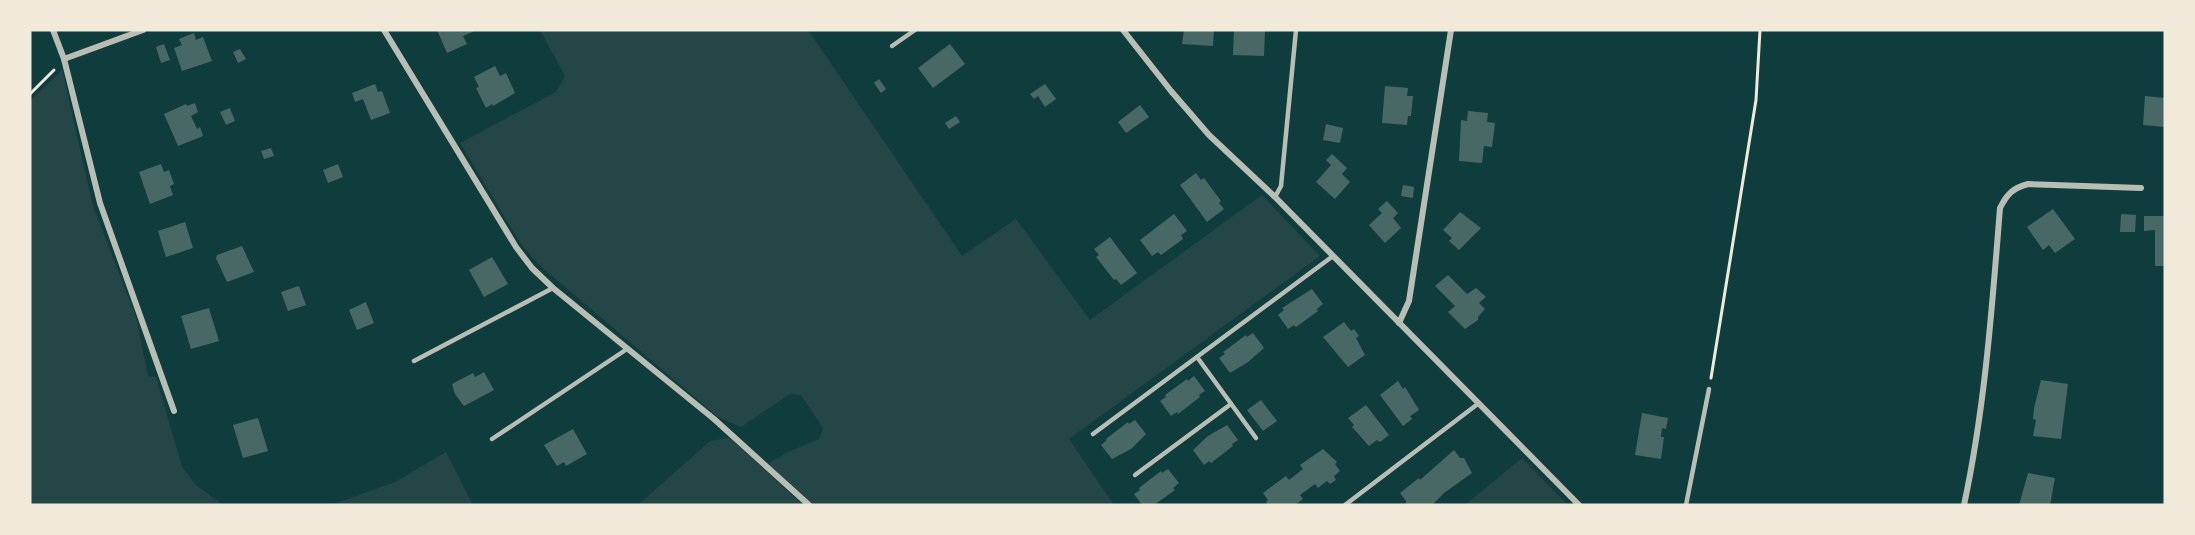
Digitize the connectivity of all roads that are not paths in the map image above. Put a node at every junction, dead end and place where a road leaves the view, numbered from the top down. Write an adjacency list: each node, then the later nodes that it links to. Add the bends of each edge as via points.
1 (53, 30): 9 (street)
2 (143, 30): 9 (street)
3 (384, 30): 13 (street, via 516,247)
4 (915, 30): 8 (lane)
5 (1123, 30): 11 (street, via 1209,135)
6 (1296, 30): 11 (lane, via 1281,186)
7 (1451, 30): 14 (street, via 1409,301)
8 (891, 46)
9 (64, 59): 21 (street, via 100,203)
10 (2141, 188): 30 (street, via 2028,184 2006,195 2000,208 1988,359)
11 (1275, 197): 12 (street)
12 (1333, 256): 14 (street); 16 (lane)
13 (553, 288): 15 (street); 17 (lane)
14 (1399, 323): 19 (street)
15 (627, 349): 24 (lane); 26 (street, via 714,419)
16 (1197, 357): 20 (lane); 22 (lane)
17 (414, 361)
18 (1709, 389): 29 (lane)
19 (1479, 402): 27 (lane); 28 (street)
20 (1231, 404): 23 (lane); 25 (lane)
21 (174, 411)
22 (1093, 434)
23 (1256, 438)
24 (492, 439)
25 (1135, 475)
26 (809, 505)
27 (1345, 505)
28 (1579, 505)
29 (1686, 505)
30 (1964, 505)

